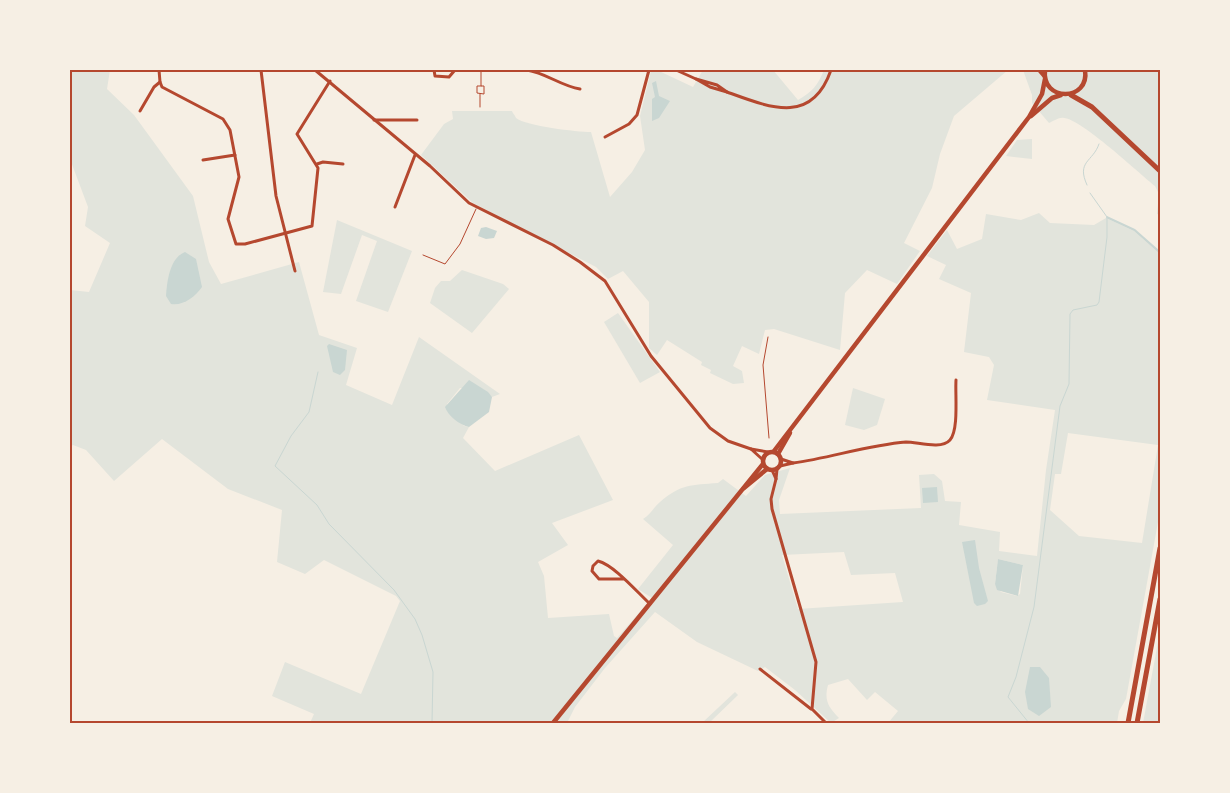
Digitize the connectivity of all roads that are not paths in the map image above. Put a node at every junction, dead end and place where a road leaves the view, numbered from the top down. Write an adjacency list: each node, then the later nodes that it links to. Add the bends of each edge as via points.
1 (159, 70): 16 (street)
2 (260, 70): 34 (street, via 274,182)
3 (315, 70): 15 (street)
4 (434, 70): 5 (street, via 435,76 449,77)
5 (455, 70)
6 (480, 70): 20 (lane, via 481,86 477,86)
7 (527, 70): 17 (street)
8 (649, 70): 25 (street, via 637,115 629,124)
9 (676, 70): 10 (street, via 710,88 773,105 800,107 819,95)
10 (831, 70)
11 (1039, 70): 14 (street)
12 (1045, 70): 14 (main road)
13 (1085, 70): 18 (main road, via 1083,85)
14 (1045, 78): 19 (main road, via 1051,90); 22 (main road, via 1042,94)
15 (330, 81): 23 (street); 29 (street, via 297,134)
16 (160, 82): 21 (street); 26 (street, via 167,90 223,119 230,130)
17 (580, 89)
18 (1071, 94): 19 (main road); 31 (highway, via 1092,107)
19 (1061, 95): 22 (main road, via 1052,98)
20 (480, 107)
21 (140, 111)
22 (1029, 117): 42 (main road, via 790,432 783,437)
23 (374, 120): 24 (street); 27 (street)
24 (417, 120)
25 (605, 136)
26 (235, 155): 28 (street); 34 (street, via 240,177 228,219 236,244)
27 (415, 155): 32 (street); 33 (street)
28 (203, 160)
29 (317, 164): 30 (street); 34 (street, via 312,226)
30 (344, 164)
31 (1160, 171)
32 (395, 207)
33 (477, 208): 35 (lane, via 460,244 445,264); 40 (street, via 553,246 601,278 651,356 710,428 728,441)
34 (285, 232): 36 (street)
35 (423, 255)
36 (295, 272)
37 (768, 337): 39 (lane, via 763,365)
38 (956, 380): 44 (street, via 954,433 945,443 906,442)
39 (769, 438)
40 (751, 449): 41 (street); 43 (street)
41 (768, 452): 42 (main road); 43 (main road)
42 (778, 455): 44 (street); 45 (main road)
43 (762, 462): 45 (main road); 46 (main road)
44 (793, 463): 45 (street)
45 (774, 469): 46 (main road); 52 (street, via 776,479 770,499 772,510 816,666)
46 (743, 489): 50 (main road)
47 (1160, 548): 55 (highway)
48 (623, 579): 48 (street, via 602,562 595,562 592,571 599,579); 50 (street)
49 (1160, 599): 56 (highway)
50 (650, 604): 53 (main road)
51 (760, 669): 52 (street)
52 (812, 709): 54 (street)
53 (553, 723)
54 (826, 723)
55 (1128, 723)
56 (1137, 723)

